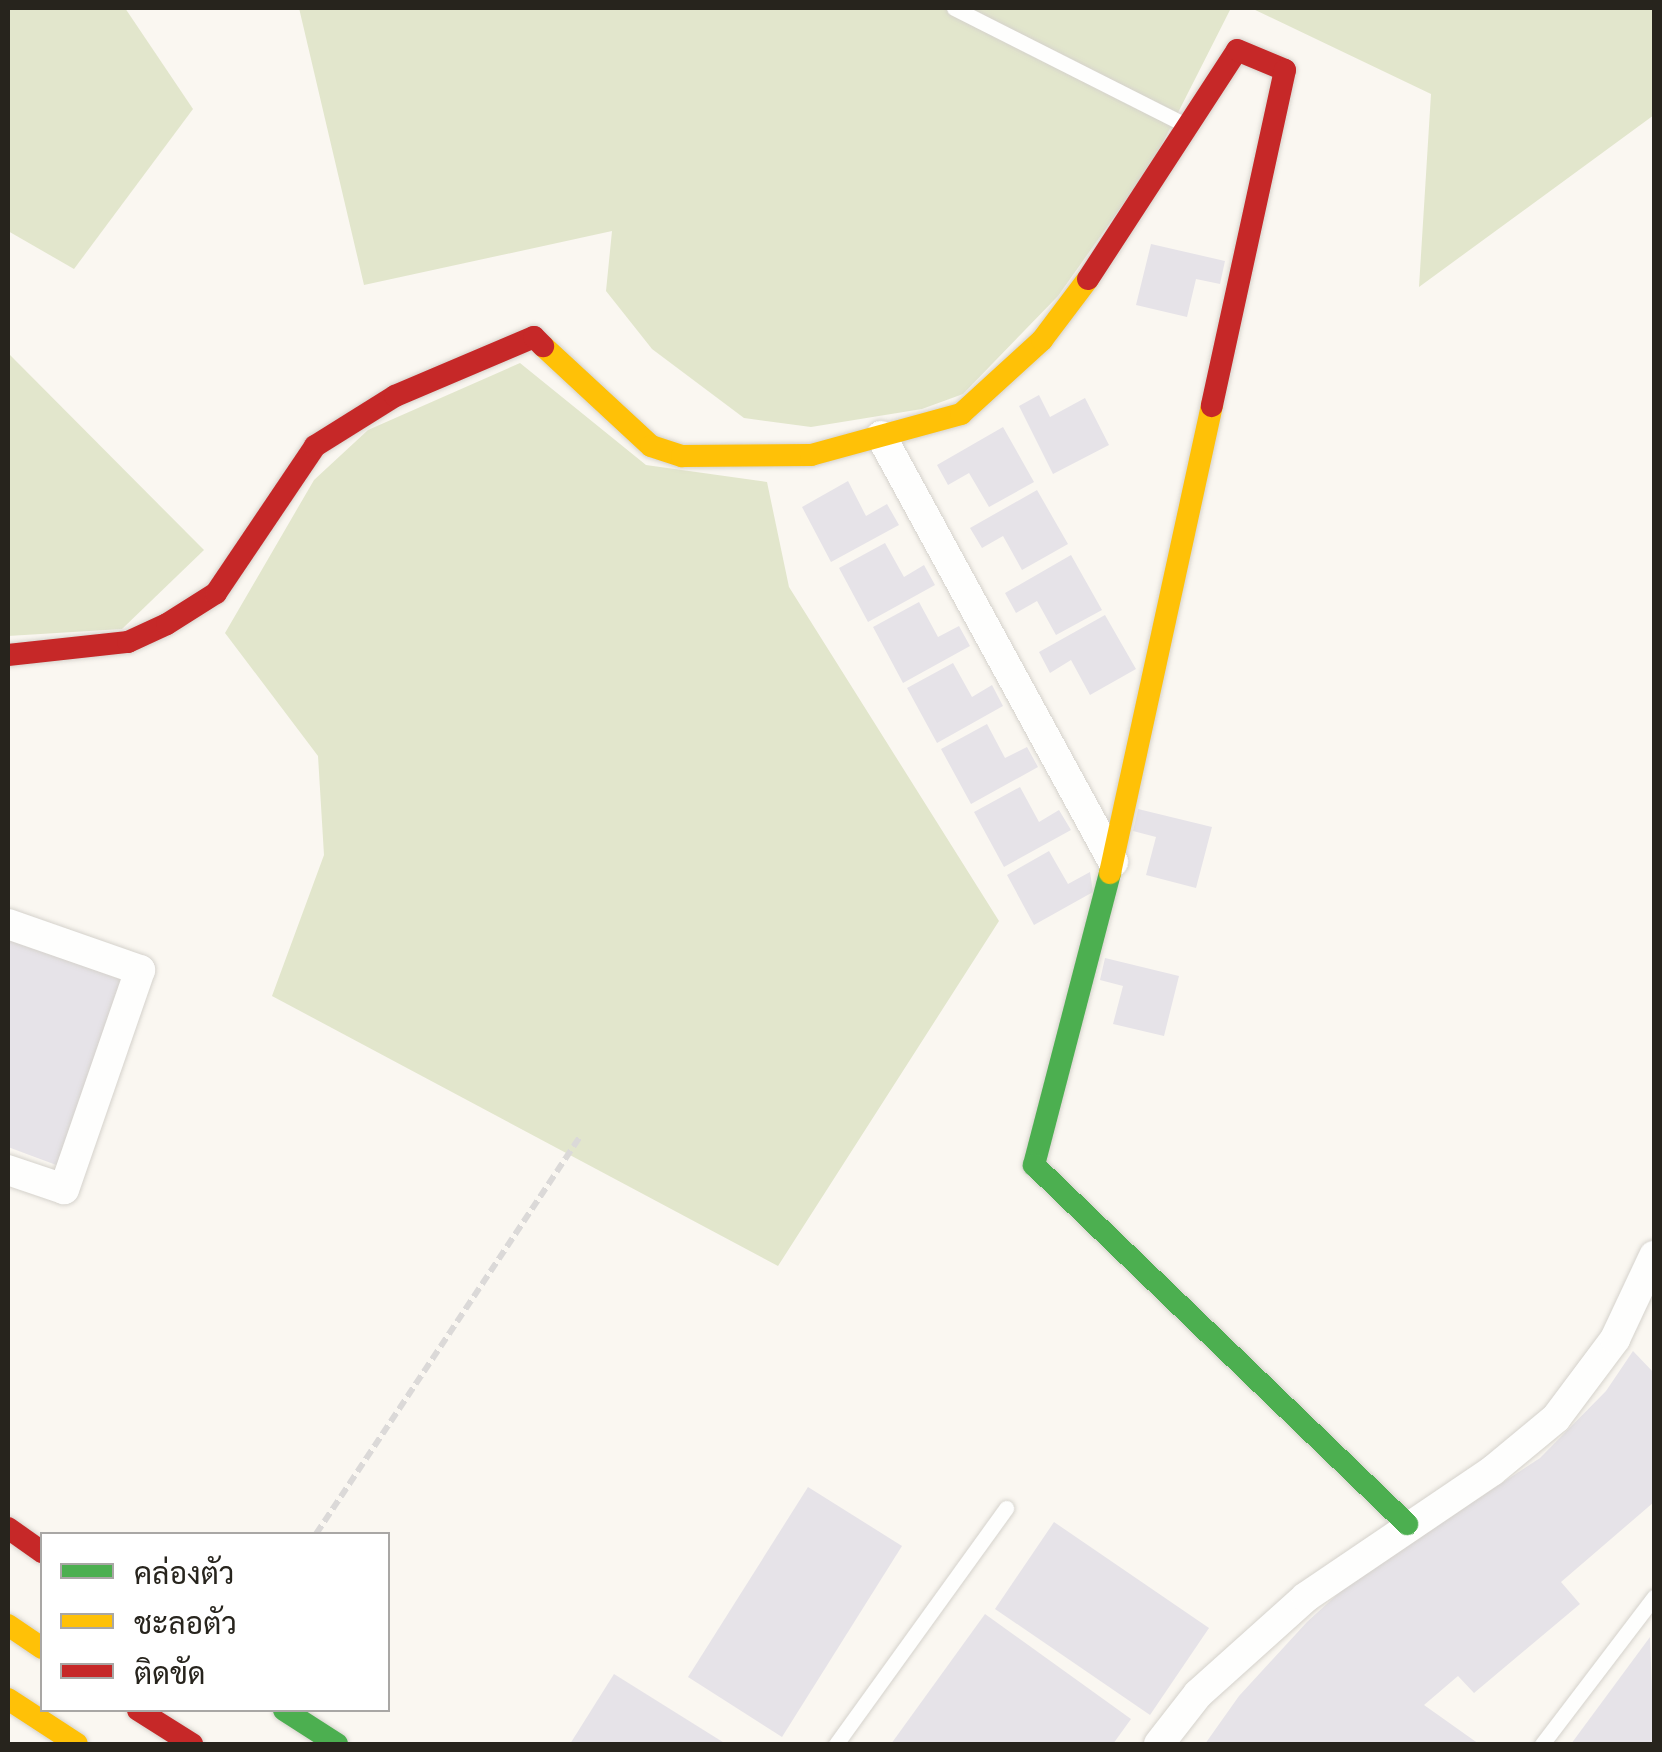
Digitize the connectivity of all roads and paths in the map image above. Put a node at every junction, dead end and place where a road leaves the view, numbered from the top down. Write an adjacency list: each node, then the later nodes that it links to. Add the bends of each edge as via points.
1 (954, 8): 2 (lane)
2 (1190, 127): 3 (main road, via 1042,340 961,414); 5 (main road, via 1237,50 1285,70)
3 (881, 436): 4 (main road, via 810,455 682,456 651,446 534,336 395,396 315,446 216,593 168,624 128,642); 5 (street)
4 (8, 655)
5 (1112, 862): 11 (main road, via 1034,1164)
6 (8, 924): 8 (street, via 140,970 64,1190)
7 (580, 1137): 13 (path)
8 (8, 1170)
9 (1654, 1256): 11 (street, via 1615,1339 1556,1418 1492,1472)
10 (1006, 1508): 24 (lane)
11 (1407, 1524): 25 (street, via 1306,1597 1198,1694)
12 (8, 1528): 14 (main road)
13 (317, 1532)
14 (40, 1551)
15 (1654, 1597): 26 (lane)
16 (8, 1625): 17 (main road)
17 (40, 1647)
18 (17, 1705): 21 (main road)
19 (141, 1712): 22 (main road)
20 (287, 1712): 23 (main road)
21 (77, 1744)
22 (192, 1744)
23 (337, 1744)
24 (836, 1744)
25 (1159, 1744)
26 (1542, 1744)

